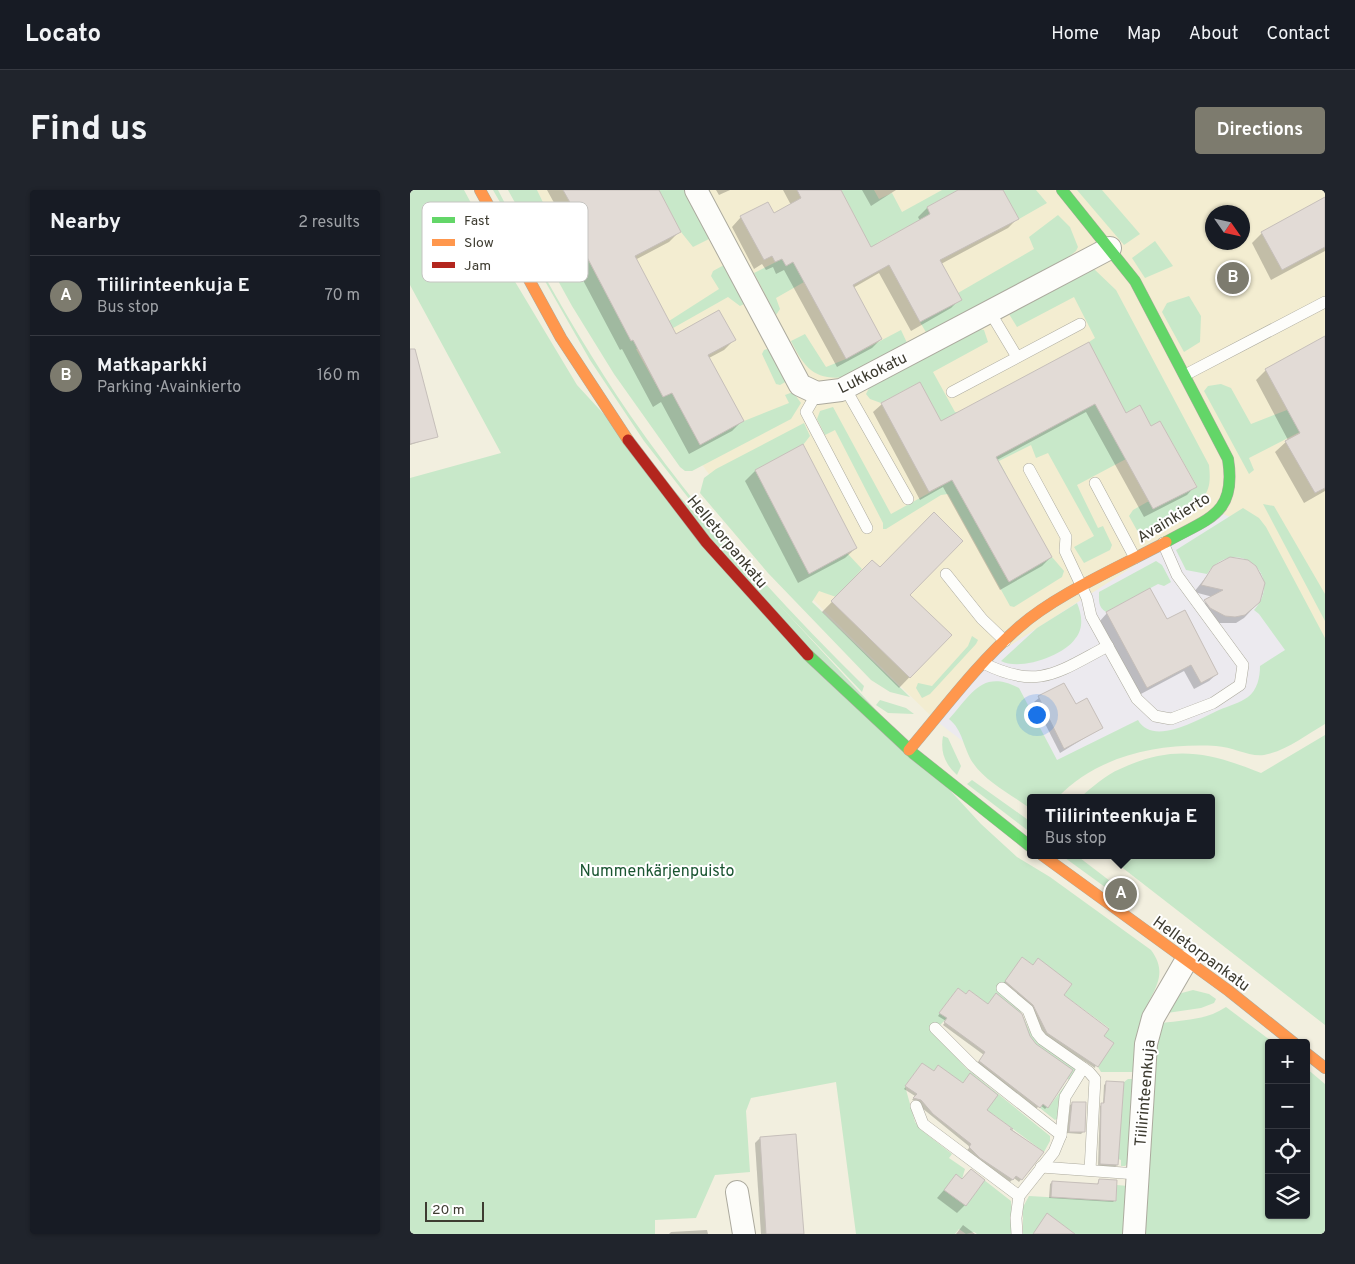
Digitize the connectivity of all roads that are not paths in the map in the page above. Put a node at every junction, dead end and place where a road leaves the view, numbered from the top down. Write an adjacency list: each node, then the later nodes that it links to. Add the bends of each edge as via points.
1 (480, 190): 4 (street, Helletorpankatu)
2 (696, 190): 14 (street, Lukkokatu, via 800,385)
3 (1062, 190): 5 (street, Avainkierto)
4 (486, 202)
5 (1110, 248): 8 (street, Lukkokatu); 11 (street, Avainkierto, via 1139,289)
6 (529, 282): 26 (street, Helletorpankatu, via 552,324 615,422 671,498 790,638)
7 (1325, 302): 11 (lane)
8 (990, 312): 10 (lane); 12 (street, Lukkokatu)
9 (1080, 324): 10 (lane)
10 (1017, 357): 13 (lane)
11 (1185, 375): 19 (street, Avainkierto, via 1228,460 1230,496 1218,512)
12 (845, 388): 14 (street, Lukkokatu); 17 (lane)
13 (952, 392)
14 (817, 393): 18 (lane, via 806,412)
15 (1030, 469): 22 (lane, via 1066,537 1065,551)
16 (1095, 483): 20 (lane)
17 (908, 499)
18 (867, 528)
19 (1163, 543): 20 (street, Avainkierto); 24 (lane, via 1182,582 1243,665 1240,685 1213,703 1180,716 1171,719 1155,716 1137,699)
20 (1135, 558): 22 (street, Avainkierto)
21 (946, 574): 23 (lane)
22 (1081, 588): 23 (street, Avainkierto, via 1044,608); 24 (lane, via 1091,616)
23 (1004, 641): 25 (street, Avainkierto)
24 (1108, 646): 25 (lane, via 1051,676 1022,677 1003,673)
25 (983, 663): 26 (street, Avainkierto)
26 (909, 750): 27 (street, Helletorpankatu)
27 (1027, 844)
28 (1047, 859): 29 (street, Helletorpankatu)
29 (1186, 961): 32 (street, Helletorpankatu); 40 (street, Tiilirinteenkuja, via 1153,1018 1146,1044)
30 (1002, 988): 34 (lane, via 1028,1010 1036,1033)
31 (935, 1028): 37 (lane, via 972,1065)
32 (1289, 1039)
33 (1310, 1056): 35 (street)
34 (1083, 1068): 37 (lane, via 1065,1097); 39 (lane, via 1095,1079 1096,1086)
35 (1325, 1068)
36 (916, 1106): 42 (lane, via 924,1124)
37 (1061, 1135): 38 (lane, via 1054,1152)
38 (1042, 1167): 39 (lane); 42 (lane)
39 (1090, 1170): 40 (lane)
40 (1137, 1174): 45 (street, Tiilirinteenkuja)
41 (737, 1192): 43 (street)
42 (1019, 1196): 44 (lane)
43 (744, 1234)
44 (1017, 1234)
45 (1134, 1234)

